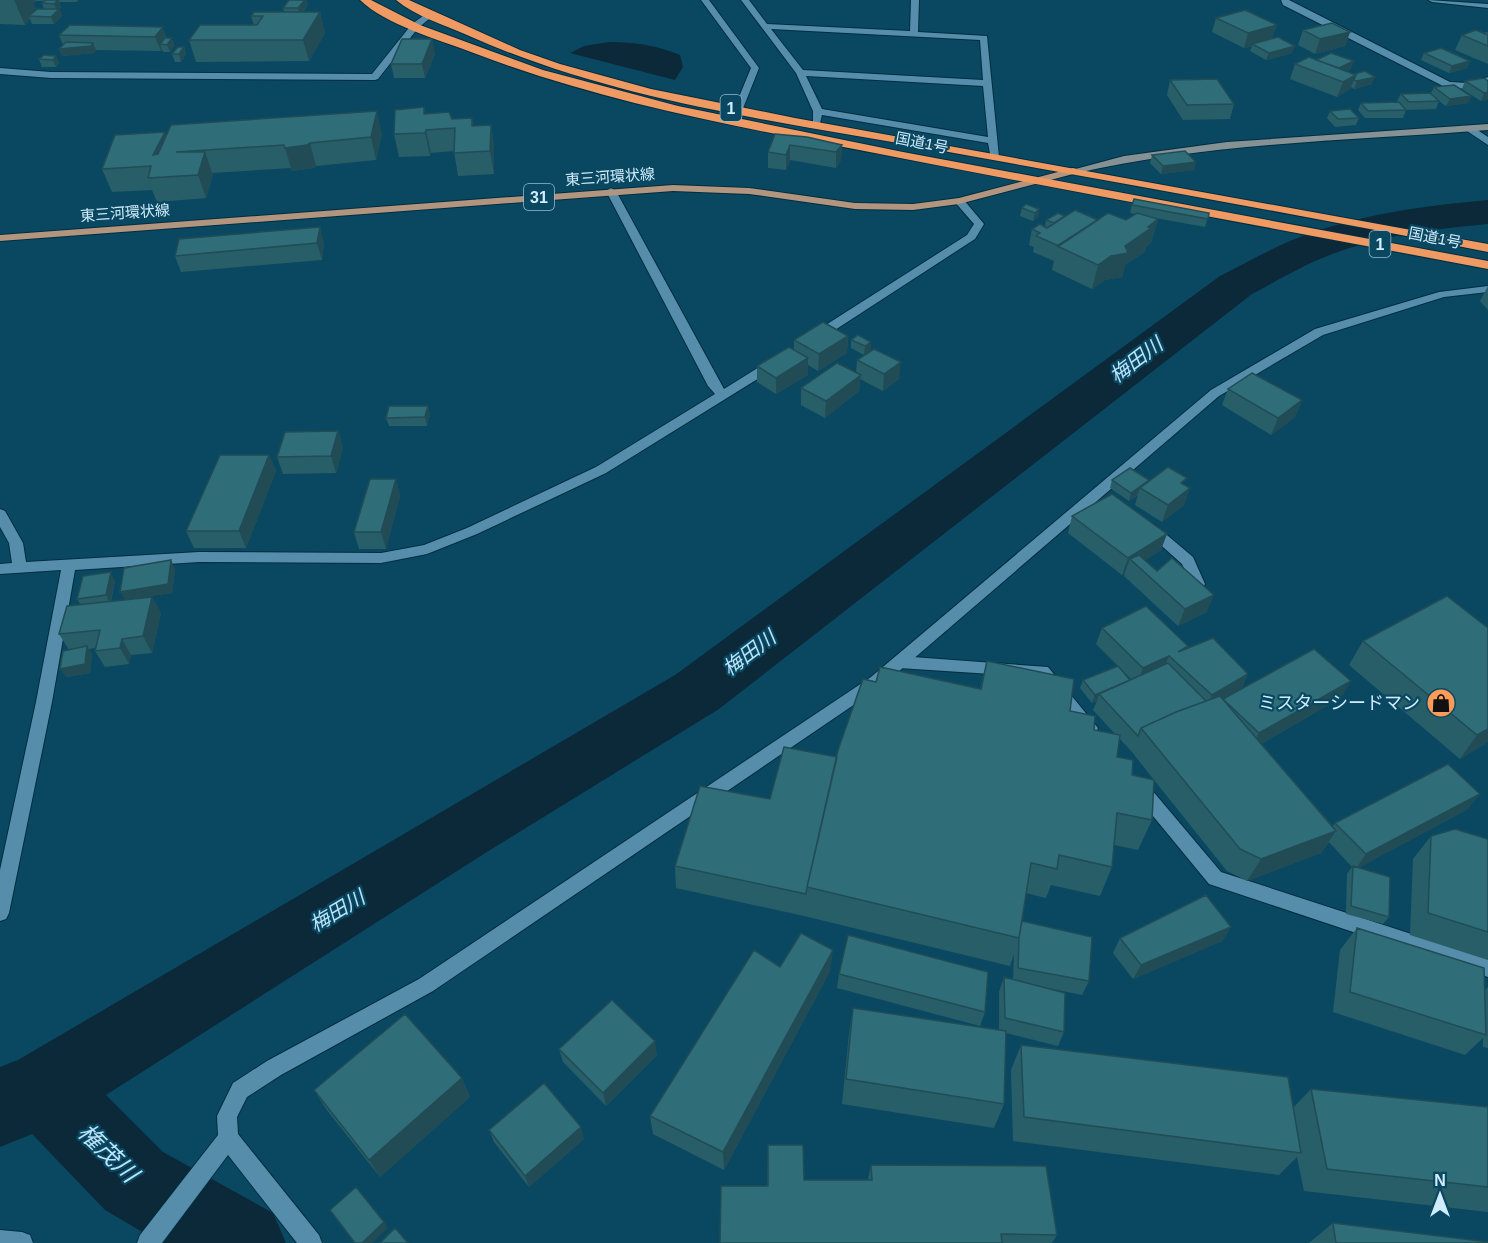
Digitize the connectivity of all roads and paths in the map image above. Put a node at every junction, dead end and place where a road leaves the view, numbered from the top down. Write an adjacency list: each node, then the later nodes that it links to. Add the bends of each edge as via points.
1 (365, 0): 10 (highway, 国道1号 / 1)
2 (401, 0): 9 (highway, 国道1号 / 1)
3 (705, 0): 17 (street, via 755,68)
4 (745, 0): 11 (street)
5 (915, 0): 12 (street)
6 (1285, 0): 15 (street, via 1448,85 1468,86)
7 (1432, 0): 8 (street)
8 (1488, 6)
9 (430, 15): 10 (street); 17 (highway, 国道1号 / 1, via 555,66)
10 (415, 26): 13 (street, via 375,77 51,75); 26 (highway, 国道1号 / 1, via 495,59 580,86 701,116)
11 (765, 26): 12 (street); 14 (street)
12 (914, 34): 16 (street, via 984,38)
13 (0, 71)
14 (800, 74): 16 (street); 18 (street)
15 (1488, 80)
16 (986, 83): 22 (street)
17 (739, 109): 19 (highway, 国道1号 / 1)
18 (818, 111): 19 (street); 22 (street)
19 (816, 125): 24 (highway, 国道1号 / 1)
20 (1488, 127): 21 (street)
21 (1470, 129): 23 (street); 25 (street, via 1206,147 1130,156)
22 (992, 141): 24 (street)
23 (1488, 142)
24 (994, 157): 25 (highway, 国道1号 / 1)
25 (1073, 171): 26 (main road, 東三河環状線 / 31); 30 (highway, 国道1号 / 1)
26 (1032, 182): 28 (main road, 東三河環状線 / 31); 31 (highway, 国道1号 / 1)
27 (611, 191): 28 (main road, 東三河環状線 / 31, via 722,188 873,207); 29 (main road, 東三河環状線 / 31); 35 (street, via 714,386)
28 (959, 201): 33 (street, via 979,224 971,237)
29 (0, 238)
30 (1488, 248)
31 (1488, 265)
32 (1488, 289): 42 (street, via 1443,294 1319,332 1215,393 1102,495)
33 (802, 345)
34 (783, 358): 35 (street)
35 (723, 396): 38 (street, via 601,470 427,549 381,558 200,557)
36 (0, 514): 39 (street, via 16,543)
37 (1140, 522): 41 (street, via 1188,561)
38 (69, 565): 39 (street); 45 (street)
39 (20, 568): 40 (street)
40 (0, 569)
41 (1198, 584)
42 (899, 662): 43 (street, via 1043,670); 47 (street, via 877,681 426,985 240,1090 228,1116)
43 (1103, 743)
44 (1133, 779): 46 (street, via 1215,878)
45 (0, 913)
46 (1488, 968)
47 (223, 1144): 50 (street); 51 (street)
48 (0, 1241): 49 (street)
49 (22, 1243)
50 (148, 1243)
51 (311, 1243)

